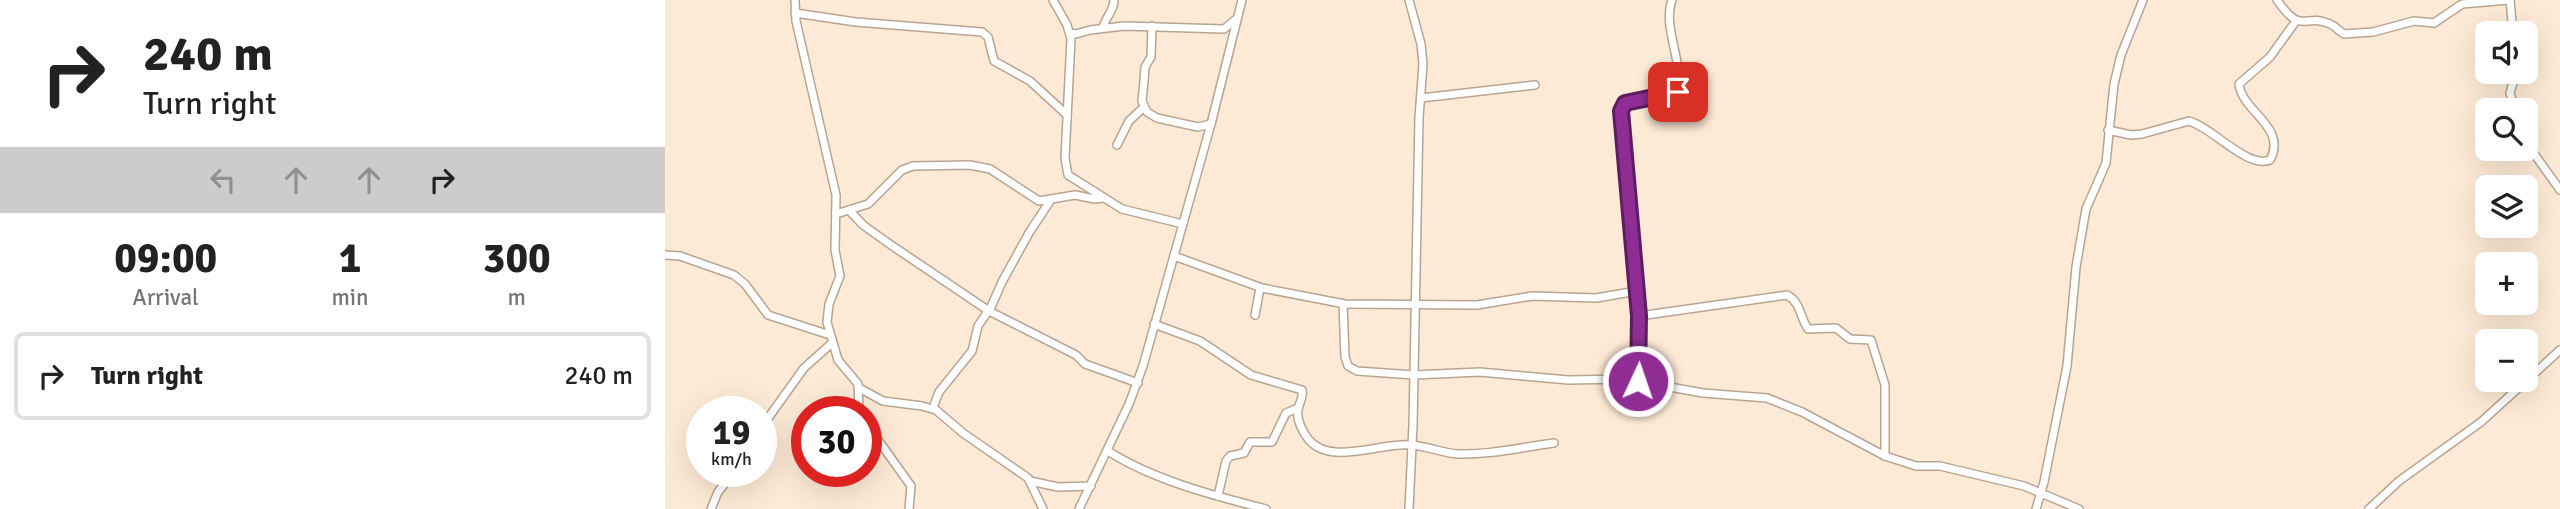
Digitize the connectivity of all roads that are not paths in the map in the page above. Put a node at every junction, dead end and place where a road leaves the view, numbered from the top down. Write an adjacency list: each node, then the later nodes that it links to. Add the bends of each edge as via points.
1 (795, 0): 10 (street)
2 (1053, 0): 17 (street)
3 (1114, 0): 15 (street)
4 (1242, 0): 11 (street)
5 (1409, 0): 20 (street, via 1423,57)
6 (1672, 0): 38 (street, via 1678,92 1625,103 1621,111)
7 (2143, 0): 25 (street, via 2121,55)
8 (2277, 0): 12 (street)
9 (2509, 0): 12 (street, via 2462,4 2434,23 2407,22 2373,32 2344,34 2327,23); 13 (street)
10 (796, 13): 22 (street, via 982,32 988,37 994,61 1030,81); 33 (street, via 836,195)
11 (1237, 19): 16 (street); 18 (street)
12 (2296, 21): 25 (street, via 2270,57 2239,86 2272,134 2270,160 2261,162 2189,121 2142,134)
13 (2511, 21)
14 (1152, 26): 15 (street); 16 (street); 21 (street)
15 (1103, 28): 17 (street)
16 (1224, 29): 18 (street)
17 (1070, 33): 22 (street)
18 (1231, 39): 23 (street)
19 (1535, 85): 20 (street)
20 (1421, 98): 40 (street)
21 (1144, 107): 24 (street, via 1157,118); 27 (street, via 1129,121)
22 (1067, 115): 30 (street, via 1066,172)
23 (1210, 124): 24 (street); 26 (street)
24 (1198, 127): 26 (street)
25 (2108, 130): 63 (street, via 2106,163 2085,209 2067,366)
26 (1206, 139): 34 (street)
27 (1117, 145)
28 (2538, 159): 29 (street)
29 (2560, 190)
30 (1103, 198): 31 (street, via 1075,195); 34 (street, via 1122,209)
31 (1050, 200): 32 (street, via 1033,199 996,172 981,167 913,166 902,170 872,202); 41 (street)
32 (849, 210): 33 (street); 41 (street, via 891,246)
33 (836, 214): 45 (street, via 840,276 827,314)
34 (1182, 223): 36 (street)
35 (665, 255): 45 (street, via 734,275 768,315)
36 (1174, 256): 37 (street); 44 (street)
37 (1260, 288): 39 (street); 42 (street)
38 (1637, 291): 40 (street, via 1596,298 1532,296 1477,305); 43 (street)
39 (1343, 304): 40 (street); 47 (street, via 1348,366 1357,371)
40 (1415, 304): 47 (street)
41 (989, 311): 49 (street, via 1076,355 1085,364); 53 (street, via 978,326 969,355)
42 (1255, 315)
43 (1639, 316): 48 (street); 59 (street, via 1787,295 1795,299 1808,329 1836,328 1850,339 1871,341 1885,385)
44 (1154, 324): 49 (street); 54 (street, via 1200,341 1251,375 1302,390)
45 (831, 339): 50 (street, via 838,359); 52 (street)
46 (2560, 350): 73 (street, via 2481,422 2399,481)
47 (1414, 375): 48 (street, via 1480,372); 57 (street)
48 (1638, 381): 59 (street, via 1778,402)
49 (1138, 383): 58 (street)
50 (859, 388): 51 (street); 53 (street, via 883,401)
51 (859, 396)
52 (777, 406)
53 (933, 408): 60 (street)
54 (1299, 408): 57 (street, via 1299,421 1308,439 1332,453); 64 (street, via 1286,413 1272,442 1250,442 1244,453 1227,459)
55 (1554, 443): 57 (street, via 1457,454)
56 (882, 445): 66 (street, via 911,486)
57 (1412, 445): 70 (street)
58 (1108, 451): 61 (street); 64 (street)
59 (1885, 456): 63 (street)
60 (1030, 481): 61 (street, via 1058,487); 67 (street)
61 (1091, 486): 68 (street)
62 (722, 487): 65 (street)
63 (2040, 492): 71 (street); 72 (street)
64 (1218, 496): 69 (street)
65 (711, 509)
66 (909, 509)
67 (1043, 509)
68 (1079, 509)
69 (1266, 509)
70 (1409, 509)
71 (2036, 509)
72 (2079, 509)
73 (2369, 509)

